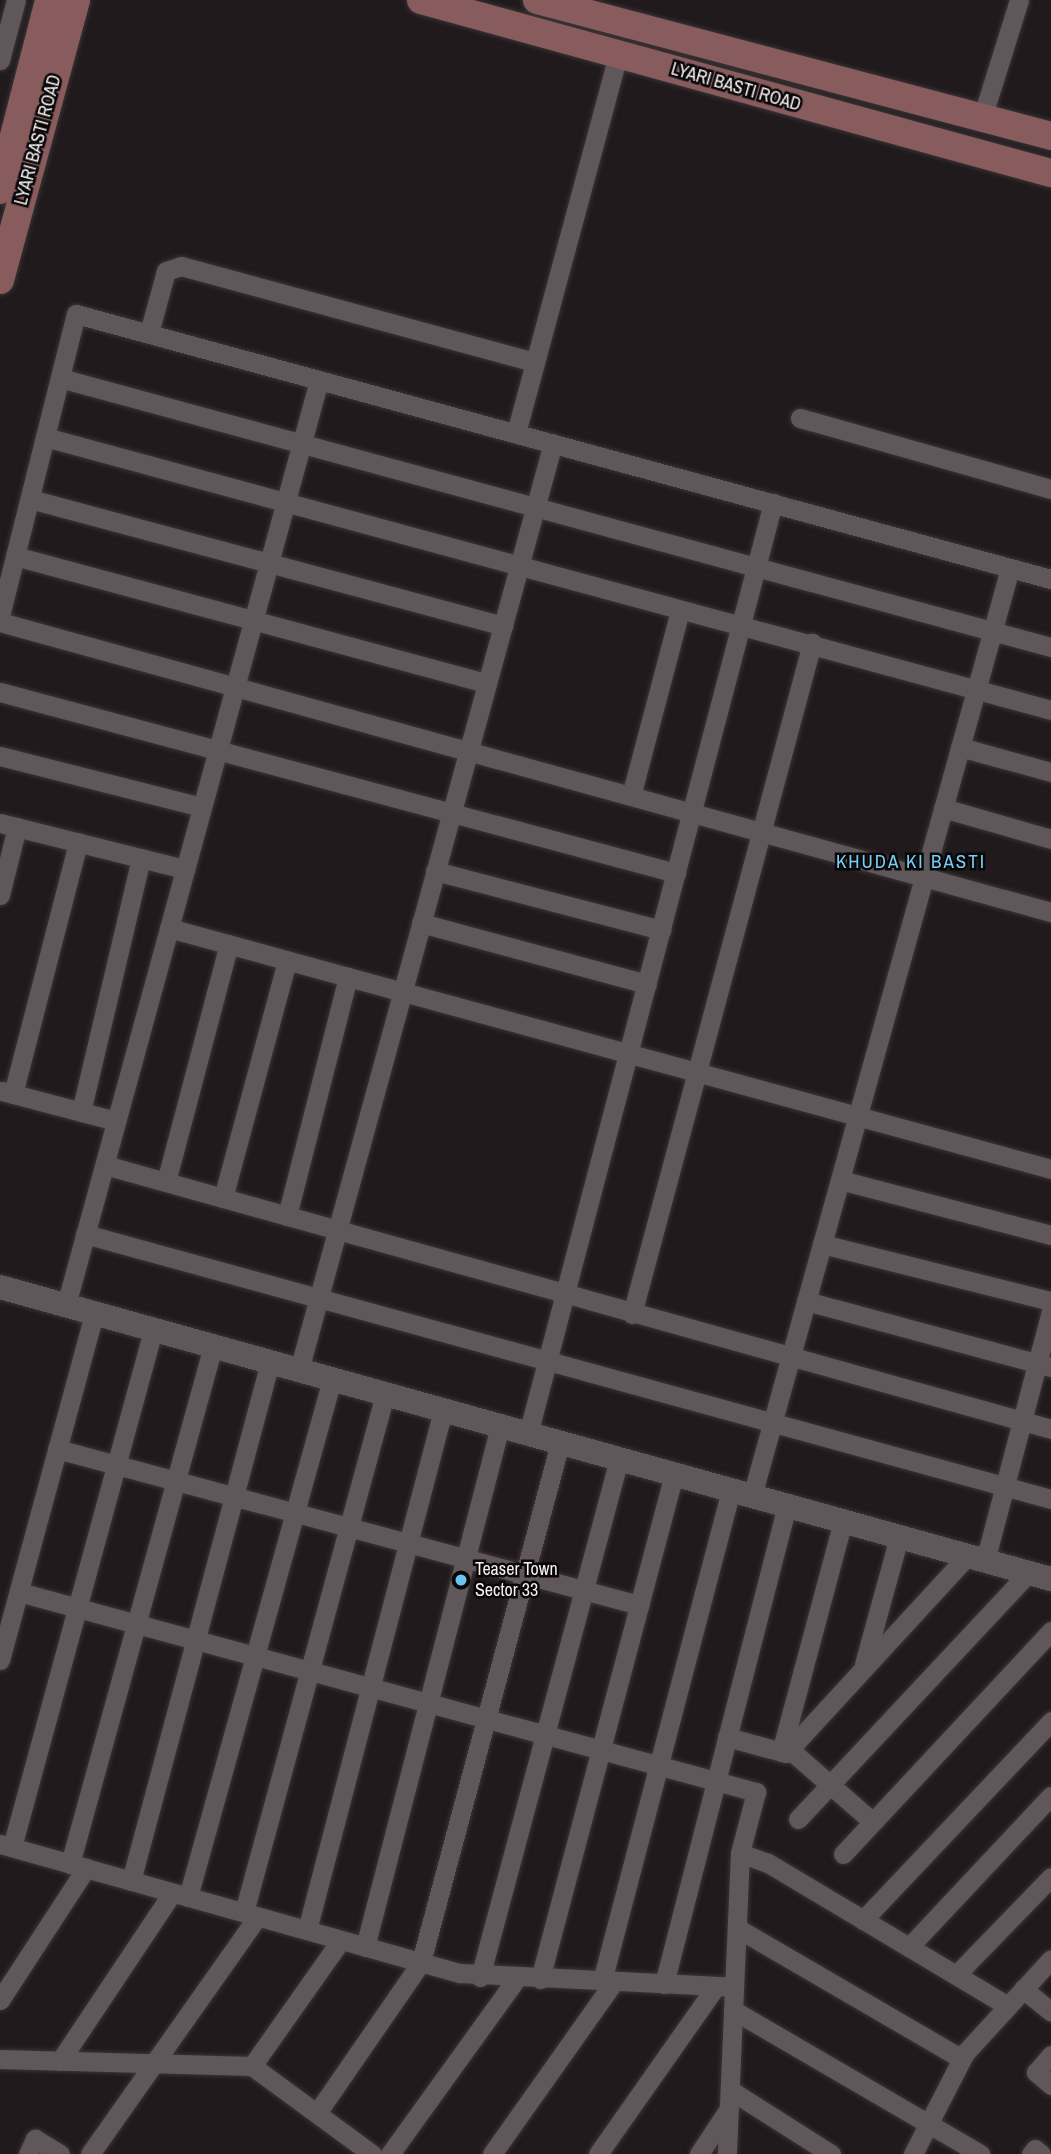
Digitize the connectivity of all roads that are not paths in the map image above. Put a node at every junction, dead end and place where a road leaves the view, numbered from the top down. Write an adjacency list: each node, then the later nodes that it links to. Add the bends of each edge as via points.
1 (16, 0): 8 (street)
2 (49, 0): 12 (main road, LYARI BASTI ROAD)
3 (76, 0): 13 (main road, LYARI BASTI ROAD)
4 (421, 0): 7 (main road, LYARI BASTI ROAD)
5 (537, 0): 9 (main road, LYARI BASTI ROAD)
6 (1018, 0): 9 (street)
7 (618, 54): 11 (main road, LYARI BASTI ROAD); 15 (street)
8 (0, 60)
9 (982, 118): 10 (main road, LYARI BASTI ROAD)
10 (1051, 136)
11 (1051, 173)
12 (0, 190)
13 (0, 281)
14 (149, 334): 15 (street, via 166,271 181,266); 16 (street, via 76,314); 17 (street)
15 (535, 362): 19 (street)
16 (60, 378): 20 (street); 22 (street)
17 (319, 380): 19 (street); 22 (street)
18 (800, 418): 23 (street)
19 (516, 433): 21 (street)
20 (45, 437): 24 (street); 25 (street)
21 (553, 443): 26 (street); 27 (street)
22 (302, 444): 25 (street); 27 (street)
23 (1051, 489)
24 (30, 499): 28 (street); 29 (street)
25 (285, 503): 29 (street); 30 (street)
26 (773, 503): 31 (street); 32 (street)
27 (535, 507): 30 (street); 31 (street)
28 (15, 556): 35 (street); 37 (street)
29 (269, 564): 37 (street); 39 (street)
30 (519, 567): 34 (street); 39 (street)
31 (756, 567): 38 (street); 40 (street)
32 (1010, 568): 33 (street); 40 (street)
33 (1051, 579)
34 (680, 610): 38 (street); 53 (street)
35 (0, 616)
36 (0, 622): 44 (street)
37 (253, 623): 43 (street); 44 (street)
38 (741, 625): 41 (street); 57 (street)
39 (503, 626): 43 (street)
40 (992, 631): 42 (street); 45 (street)
41 (812, 643): 45 (street); 59 (street)
42 (1051, 647)
43 (487, 683): 50 (street)
44 (236, 685): 49 (street); 50 (street)
45 (976, 688): 47 (street); 48 (street)
46 (0, 692): 49 (street)
47 (1051, 710)
48 (960, 747): 52 (street); 55 (street)
49 (218, 749): 54 (street); 56 (street)
50 (468, 751): 53 (street); 56 (street)
51 (0, 756): 54 (street)
52 (1051, 772)
53 (631, 796): 57 (street)
54 (202, 807): 63 (street)
55 (943, 808): 60 (street); 66 (street)
56 (452, 810): 64 (street); 65 (street)
57 (692, 812): 59 (street); 65 (street)
58 (9, 825): 61 (street); 67 (street)
59 (761, 832): 66 (street); 78 (street)
60 (1051, 839)
61 (78, 842): 62 (street); 79 (street)
62 (141, 858): 63 (street); 80 (street)
63 (186, 869): 70 (street)
64 (435, 871): 69 (street); 71 (street)
65 (676, 873): 71 (street)
66 (924, 877): 68 (street); 81 (street)
67 (0, 895)
68 (1051, 912)
69 (421, 923): 75 (street); 76 (street)
70 (169, 928): 72 (street); 82 (street)
71 (661, 930): 75 (street)
72 (229, 944): 73 (street); 86 (street)
73 (287, 960): 74 (street); 87 (street)
74 (348, 977): 76 (street); 88 (street)
75 (647, 984): 77 (street)
76 (402, 992): 77 (street); 89 (street)
77 (628, 1055): 78 (street); 94 (street)
78 (696, 1073): 81 (street); 101 (street)
79 (6, 1092): 80 (street)
80 (81, 1112): 82 (street)
81 (857, 1117): 84 (street); 85 (street)
82 (116, 1121): 83 (street)
83 (104, 1165): 86 (street); 90 (street)
84 (1051, 1169)
85 (840, 1180): 91 (street); 92 (street)
86 (166, 1182): 87 (street)
87 (223, 1198): 88 (street)
88 (287, 1216): 89 (street)
89 (337, 1231): 94 (street); 95 (street)
90 (85, 1234): 95 (street); 98 (street)
91 (1051, 1235)
92 (822, 1244): 96 (street); 97 (street)
93 (0, 1287): 98 (street)
94 (565, 1296): 101 (street); 106 (street)
95 (319, 1297): 106 (street); 108 (street)
96 (806, 1301): 104 (street); 107 (street)
97 (1051, 1301)
98 (66, 1305): 100 (street)
99 (1051, 1311): 107 (street)
100 (94, 1313): 102 (street); 118 (street)
101 (632, 1314): 104 (street)
102 (153, 1330): 103 (street); 120 (street)
103 (214, 1346): 105 (street); 122 (street)
104 (790, 1358): 112 (street); 113 (street)
105 (270, 1362): 108 (street); 125 (street)
106 (547, 1362): 113 (street); 116 (street)
107 (1044, 1365): 112 (street)
108 (299, 1370): 109 (street)
109 (332, 1379): 110 (street); 128 (street)
110 (385, 1394): 111 (street); 130 (street)
111 (443, 1410): 114 (street); 132 (street)
112 (1022, 1421): 115 (street); 123 (street)
113 (772, 1422): 123 (street); 124 (street)
114 (500, 1426): 116 (street); 133 (street)
115 (1051, 1429)
116 (528, 1434): 117 (street)
117 (560, 1443): 119 (street); 135 (street)
118 (57, 1449): 120 (street); 138 (street)
119 (619, 1459): 121 (street); 137 (street)
120 (116, 1465): 122 (street); 140 (street)
121 (674, 1474): 124 (street); 139 (street)
122 (176, 1481): 125 (street); 141 (street)
123 (1004, 1487): 126 (street); 134 (street)
124 (741, 1493): 127 (street); 156 (street)
125 (234, 1497): 128 (street); 143 (street)
126 (1051, 1499)
127 (787, 1506): 129 (street); 153 (street)
128 (295, 1513): 130 (street); 144 (street)
129 (843, 1521): 131 (street); 155 (street)
130 (349, 1527): 132 (street); 147 (street)
131 (899, 1537): 134 (street); 146 (street)
132 (408, 1543): 133 (street); 148 (street)
133 (466, 1558): 135 (street); 149 (street)
134 (976, 1558): 136 (street); 146 (street)
135 (525, 1574): 137 (street); 150 (street)
136 (1039, 1576): 158 (street)
137 (584, 1590): 139 (street); 152 (street)
138 (19, 1592): 140 (street); 145 (street)
139 (639, 1605): 154 (street)
140 (77, 1608): 141 (street); 162 (street)
141 (136, 1624): 143 (street); 165 (street)
142 (1051, 1631): 161 (street)
143 (196, 1640): 144 (street); 167 (street)
144 (255, 1656): 147 (street); 168 (street)
145 (0, 1660)
146 (863, 1669): 155 (street)
147 (310, 1671): 148 (street); 169 (street)
148 (371, 1687): 149 (street); 172 (street)
149 (428, 1703): 150 (street); 174 (street)
150 (486, 1719): 152 (street); 177 (street)
151 (1051, 1721): 170 (street)
152 (545, 1735): 154 (street); 179 (street)
153 (727, 1737): 155 (street); 157 (street)
154 (601, 1750): 156 (street); 181 (street)
155 (785, 1751): 158 (street)
156 (659, 1765): 157 (street); 182 (street)
157 (716, 1781): 163 (street, via 755,1791); 183 (street)
158 (830, 1785): 160 (street); 161 (street)
159 (1051, 1796): 175 (street)
160 (798, 1819)
161 (873, 1822): 164 (street)
162 (4, 1847): 165 (street)
163 (740, 1853): 170 (street, via 768,1863); 171 (street)
164 (843, 1854)
165 (78, 1866): 167 (street); 186 (street)
166 (1051, 1877): 178 (street)
167 (131, 1881): 168 (street)
168 (180, 1895): 169 (street); 193 (street)
169 (251, 1914): 172 (street); 194 (street)
170 (863, 1920): 175 (street)
171 (737, 1928): 184 (street); 192 (street)
172 (307, 1930): 173 (street)
173 (341, 1940): 174 (street); 195 (street)
174 (365, 1947): 177 (street)
175 (909, 1947): 178 (street)
176 (1051, 1959): 185 (street)
177 (421, 1962): 179 (street); 198 (street)
178 (956, 1975): 187 (street)
179 (480, 1976): 180 (street)
180 (517, 1978): 181 (street); 204 (street)
181 (540, 1979): 182 (street)
182 (608, 1982): 183 (street); 205 (street)
183 (664, 1984): 184 (street)
184 (725, 1986): 189 (street); 206 (street)
185 (1024, 1989): 187 (street); 188 (street)
186 (0, 2000)
187 (1008, 2006): 192 (street)
188 (1049, 2009)
189 (733, 2010): 197 (street); 199 (street)
190 (1051, 2055): 196 (street, via 1036,2072)
191 (0, 2059): 193 (street)
192 (962, 2059): 199 (street)
193 (60, 2061): 194 (street)
194 (157, 2064): 195 (street); 202 (street)
195 (252, 2066): 198 (street)
196 (1051, 2085)
197 (729, 2100): 207 (street); 208 (street); 209 (street)
198 (317, 2113): 203 (street)
199 (929, 2123): 210 (street); 211 (street)
200 (28, 2154): 201 (street, via 35,2139)
201 (60, 2154)
202 (90, 2154)
203 (373, 2154)
204 (390, 2154)
205 (492, 2154)
206 (598, 2154)
207 (698, 2154)
208 (727, 2154)
209 (831, 2154)
210 (913, 2154)
211 (980, 2154)
212 (1031, 2154): 213 (street, via 1035,2148)
213 (1041, 2154)

